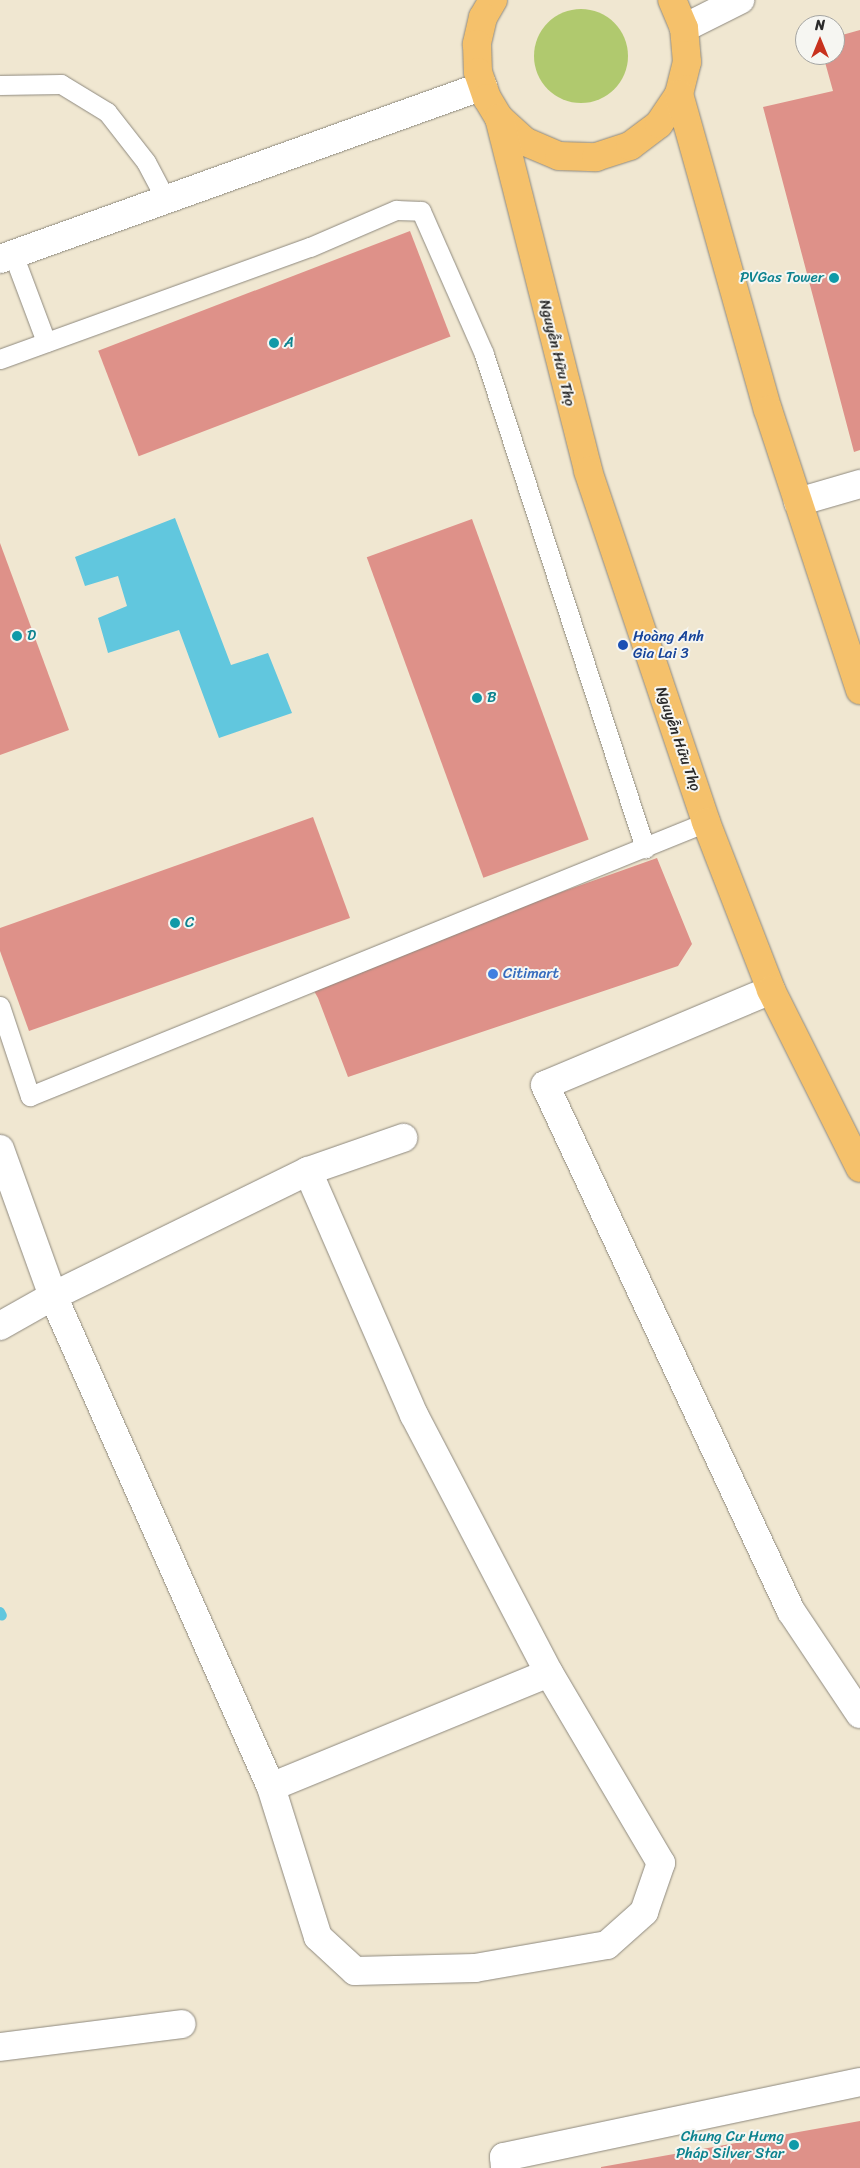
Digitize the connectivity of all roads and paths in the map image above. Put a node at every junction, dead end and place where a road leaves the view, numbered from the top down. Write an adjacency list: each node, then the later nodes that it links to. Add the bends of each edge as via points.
1 (672, 0): 4 (main road)
2 (740, 0): 4 (street)
3 (485, 6): 6 (main road, via 477,44 478,72)
4 (684, 28): 7 (main road, via 687,62)
5 (0, 85): 9 (lane, via 61,84 107,112 146,162)
6 (483, 86): 8 (main road); 9 (street)
7 (679, 94): 8 (main road, via 659,124 638,141 596,157 560,156 526,142); 14 (main road, via 768,410)
8 (499, 118): 16 (main road, Nguyễn Hữu Thọ, via 588,471)
9 (165, 198): 10 (street)
10 (7, 257): 11 (lane)
11 (46, 342): 12 (lane); 17 (lane, via 310,247 396,210 422,211 484,354)
12 (0, 359)
13 (860, 484): 14 (street)
14 (798, 502): 15 (main road)
15 (860, 690)
16 (706, 822): 17 (lane); 18 (main road, Nguyễn Hữu Thọ)
17 (645, 848): 19 (lane, via 30,1096)
18 (771, 990): 22 (main road, Nguyễn Hữu Thọ); 27 (street, via 545,1085 791,1610)
19 (0, 1006)
20 (403, 1138): 23 (street)
21 (0, 1149): 24 (street)
22 (860, 1168)
23 (308, 1171): 24 (street); 26 (street, via 414,1415)
24 (53, 1296): 25 (street); 28 (street)
25 (0, 1326)
26 (549, 1673): 28 (street); 28 (street, via 661,1863 644,1912 607,1945 475,1968 355,1971 318,1937)
27 (860, 1714)
28 (271, 1787)
29 (182, 2024): 30 (street)
30 (0, 2047)
31 (860, 2082): 32 (street, via 504,2157)
32 (505, 2168)

